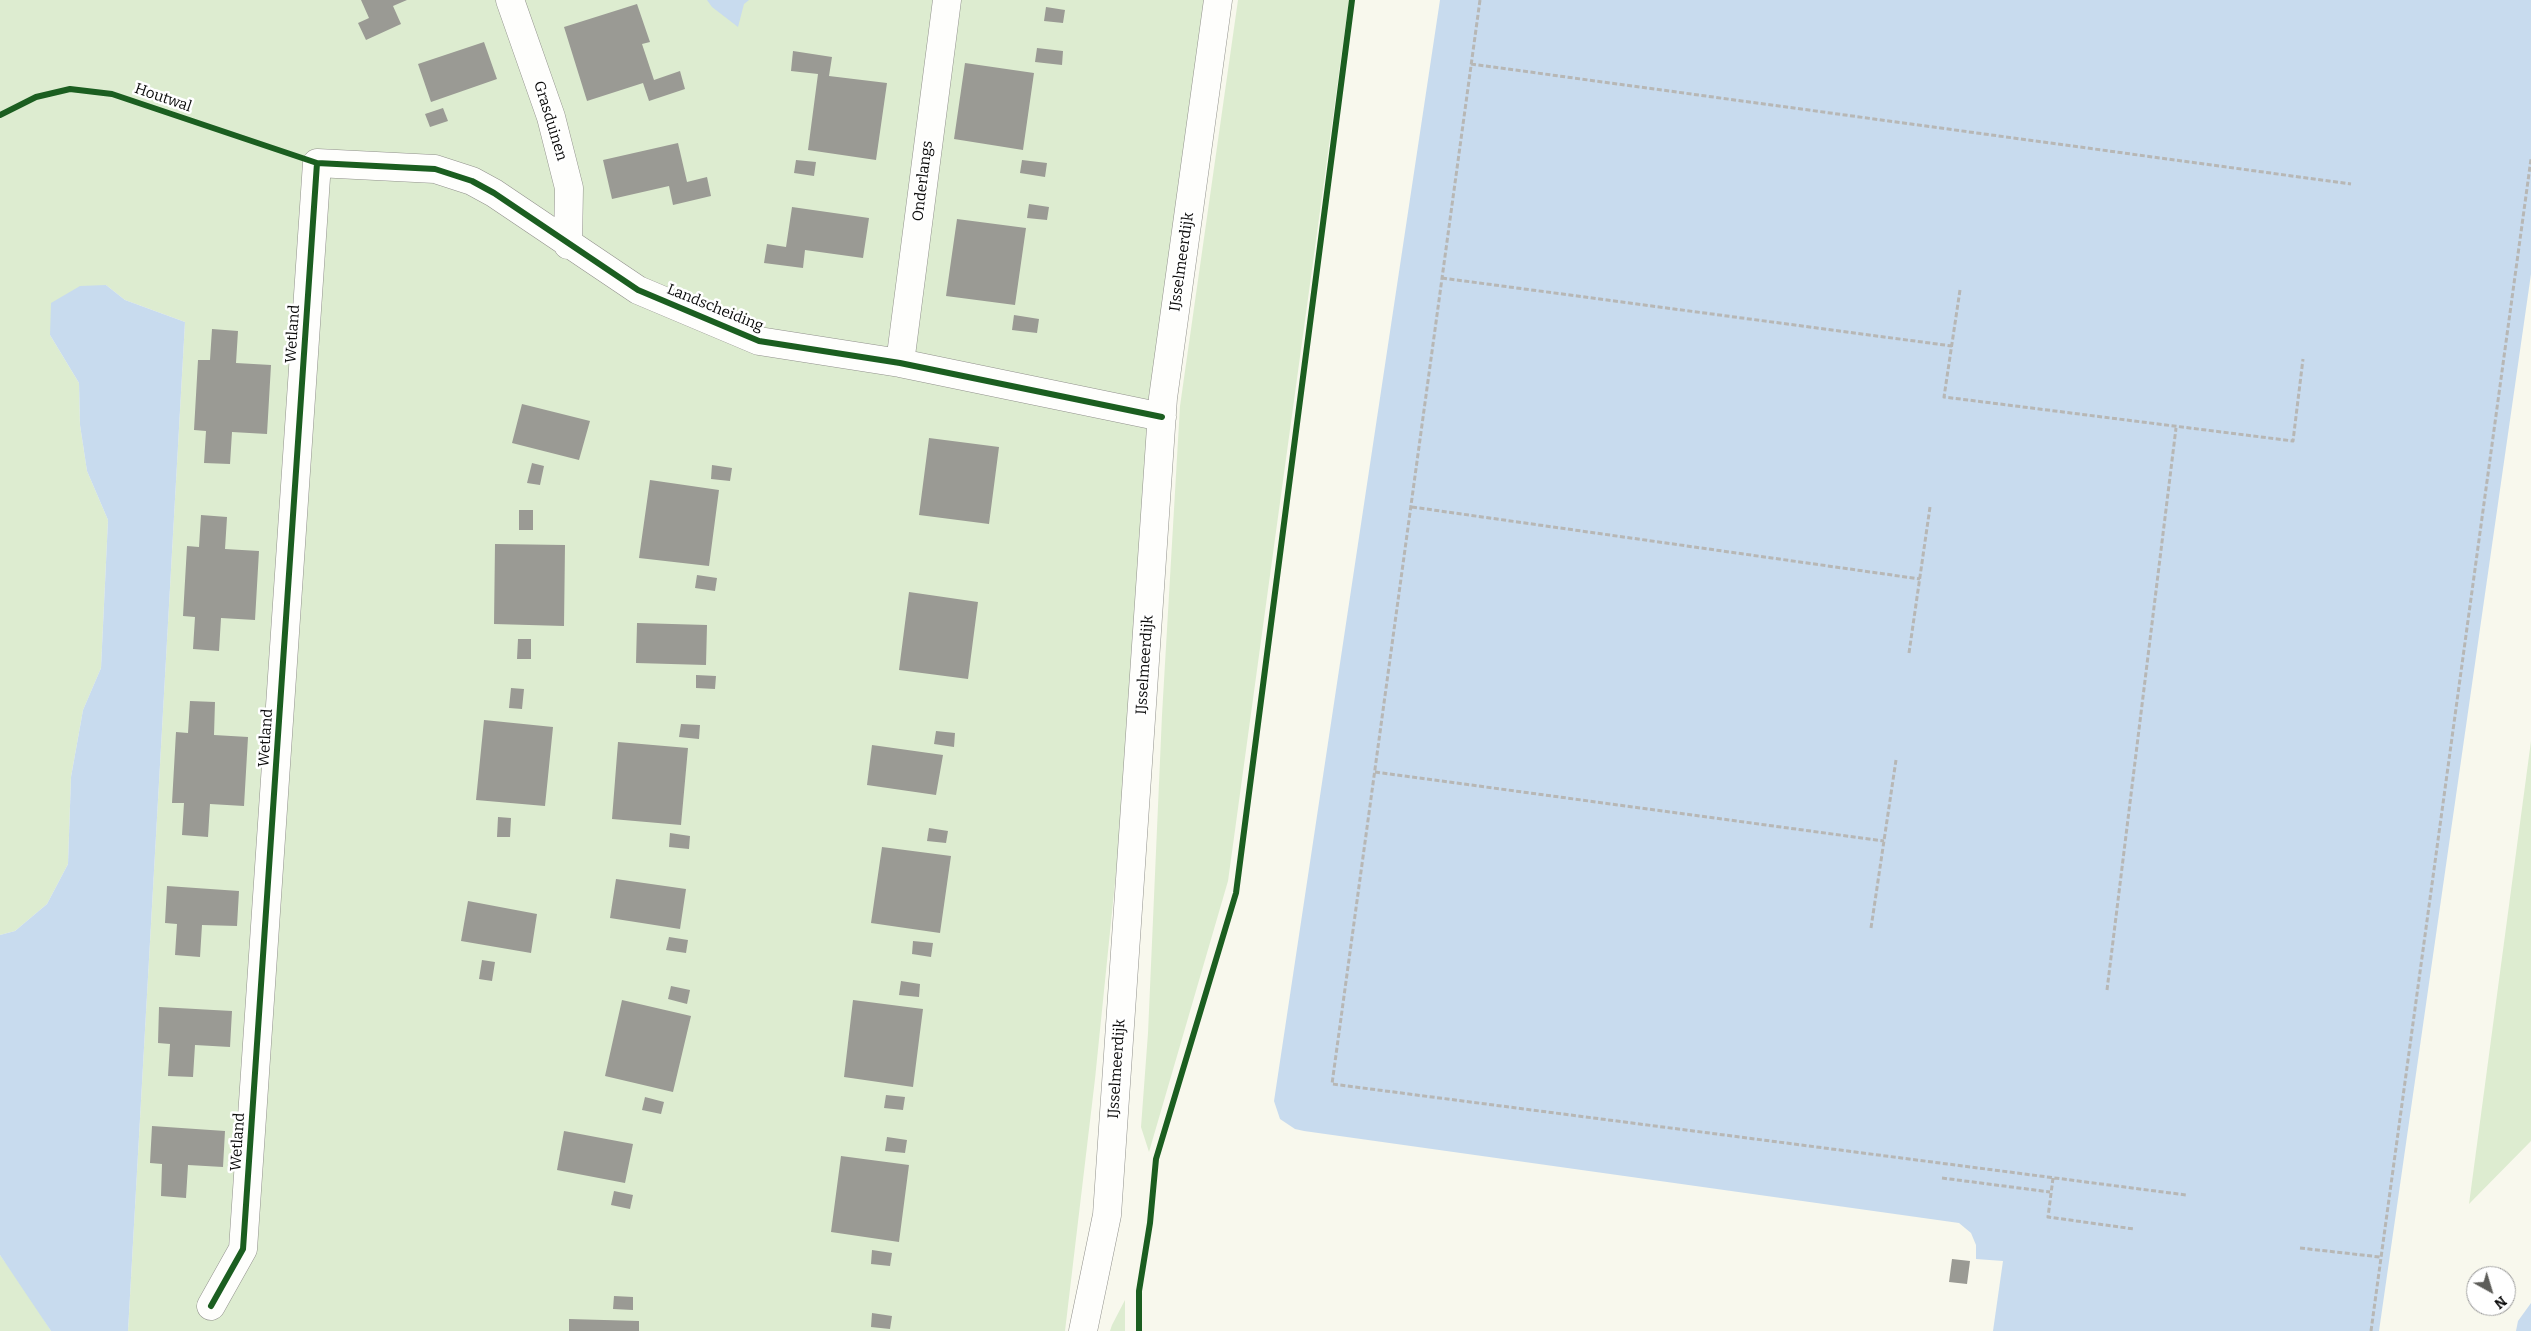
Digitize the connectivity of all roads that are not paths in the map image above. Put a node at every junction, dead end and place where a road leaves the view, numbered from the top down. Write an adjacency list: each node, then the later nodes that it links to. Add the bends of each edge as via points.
1 (510, 0): 5 (street, Grasduinen, via 551,117 569,188)
2 (947, 0): 6 (street, Onderlangs)
3 (1218, 0): 7 (street, IJsselmeerdijk)
4 (317, 163): 5 (street, Landscheiding, via 435,169 472,181); 8 (street, Wetland, via 244,1249)
5 (568, 245): 6 (street, Landscheiding, via 638,290 759,341)
6 (900, 363): 7 (street, Landscheiding)
7 (1162, 417): 9 (street, IJsselmeerdijk, via 1106,1215)
8 (211, 1306)
9 (1083, 1331)

